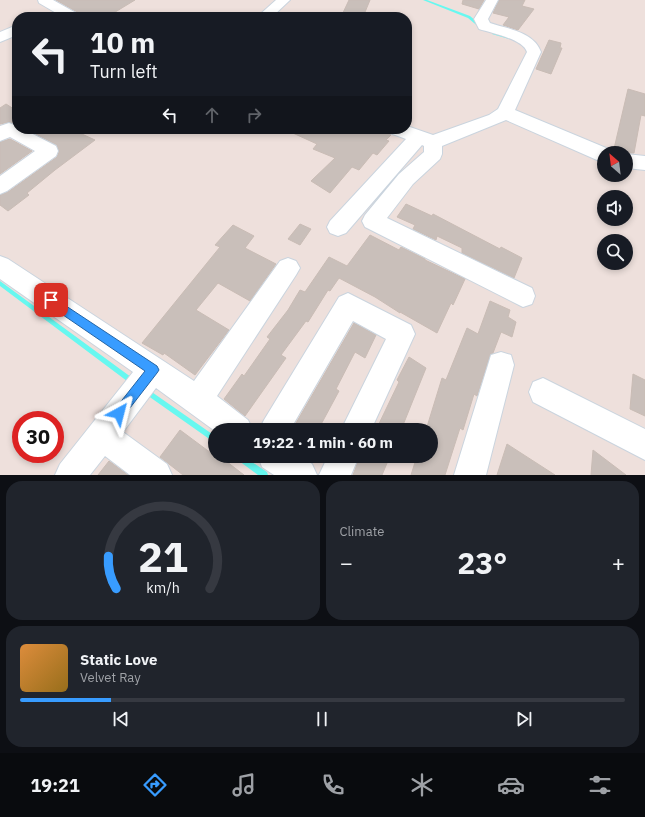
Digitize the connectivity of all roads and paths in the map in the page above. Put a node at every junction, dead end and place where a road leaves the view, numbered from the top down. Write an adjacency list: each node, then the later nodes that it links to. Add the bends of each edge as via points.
1 (44, 0): 4 (street)
2 (284, 0): 5 (street)
3 (492, 0): 8 (street, via 481,19 484,26 523,39 532,46 534,52)
4 (56, 12)
5 (270, 12)
6 (12, 32): 7 (street)
7 (0, 38)
8 (505, 113): 13 (street, via 494,119); 14 (street)
9 (12, 131): 12 (street, via 9,129)
10 (18, 134): 17 (street, via 49,151)
11 (410, 134): 13 (street)
12 (0, 135)
13 (426, 140): 18 (street); 21 (street, via 434,154 406,179 373,221)
14 (597, 152)
15 (633, 162): 16 (street)
16 (645, 163)
17 (0, 186)
18 (338, 227)
19 (0, 266): 23 (street)
20 (288, 268): 25 (street)
21 (523, 296)
22 (501, 365): 37 (street)
23 (153, 370): 25 (street); 29 (street)
24 (543, 392): 30 (street)
25 (198, 400): 26 (street)
26 (229, 423)
27 (278, 423): 28 (street, via 348,305 402,334)
28 (359, 423)
29 (102, 435): 33 (street); 34 (street)
30 (645, 445)
31 (283, 463): 35 (street)
32 (341, 463): 36 (street)
33 (71, 475)
34 (156, 475)
35 (301, 475)
36 (335, 475)
37 (470, 475)

